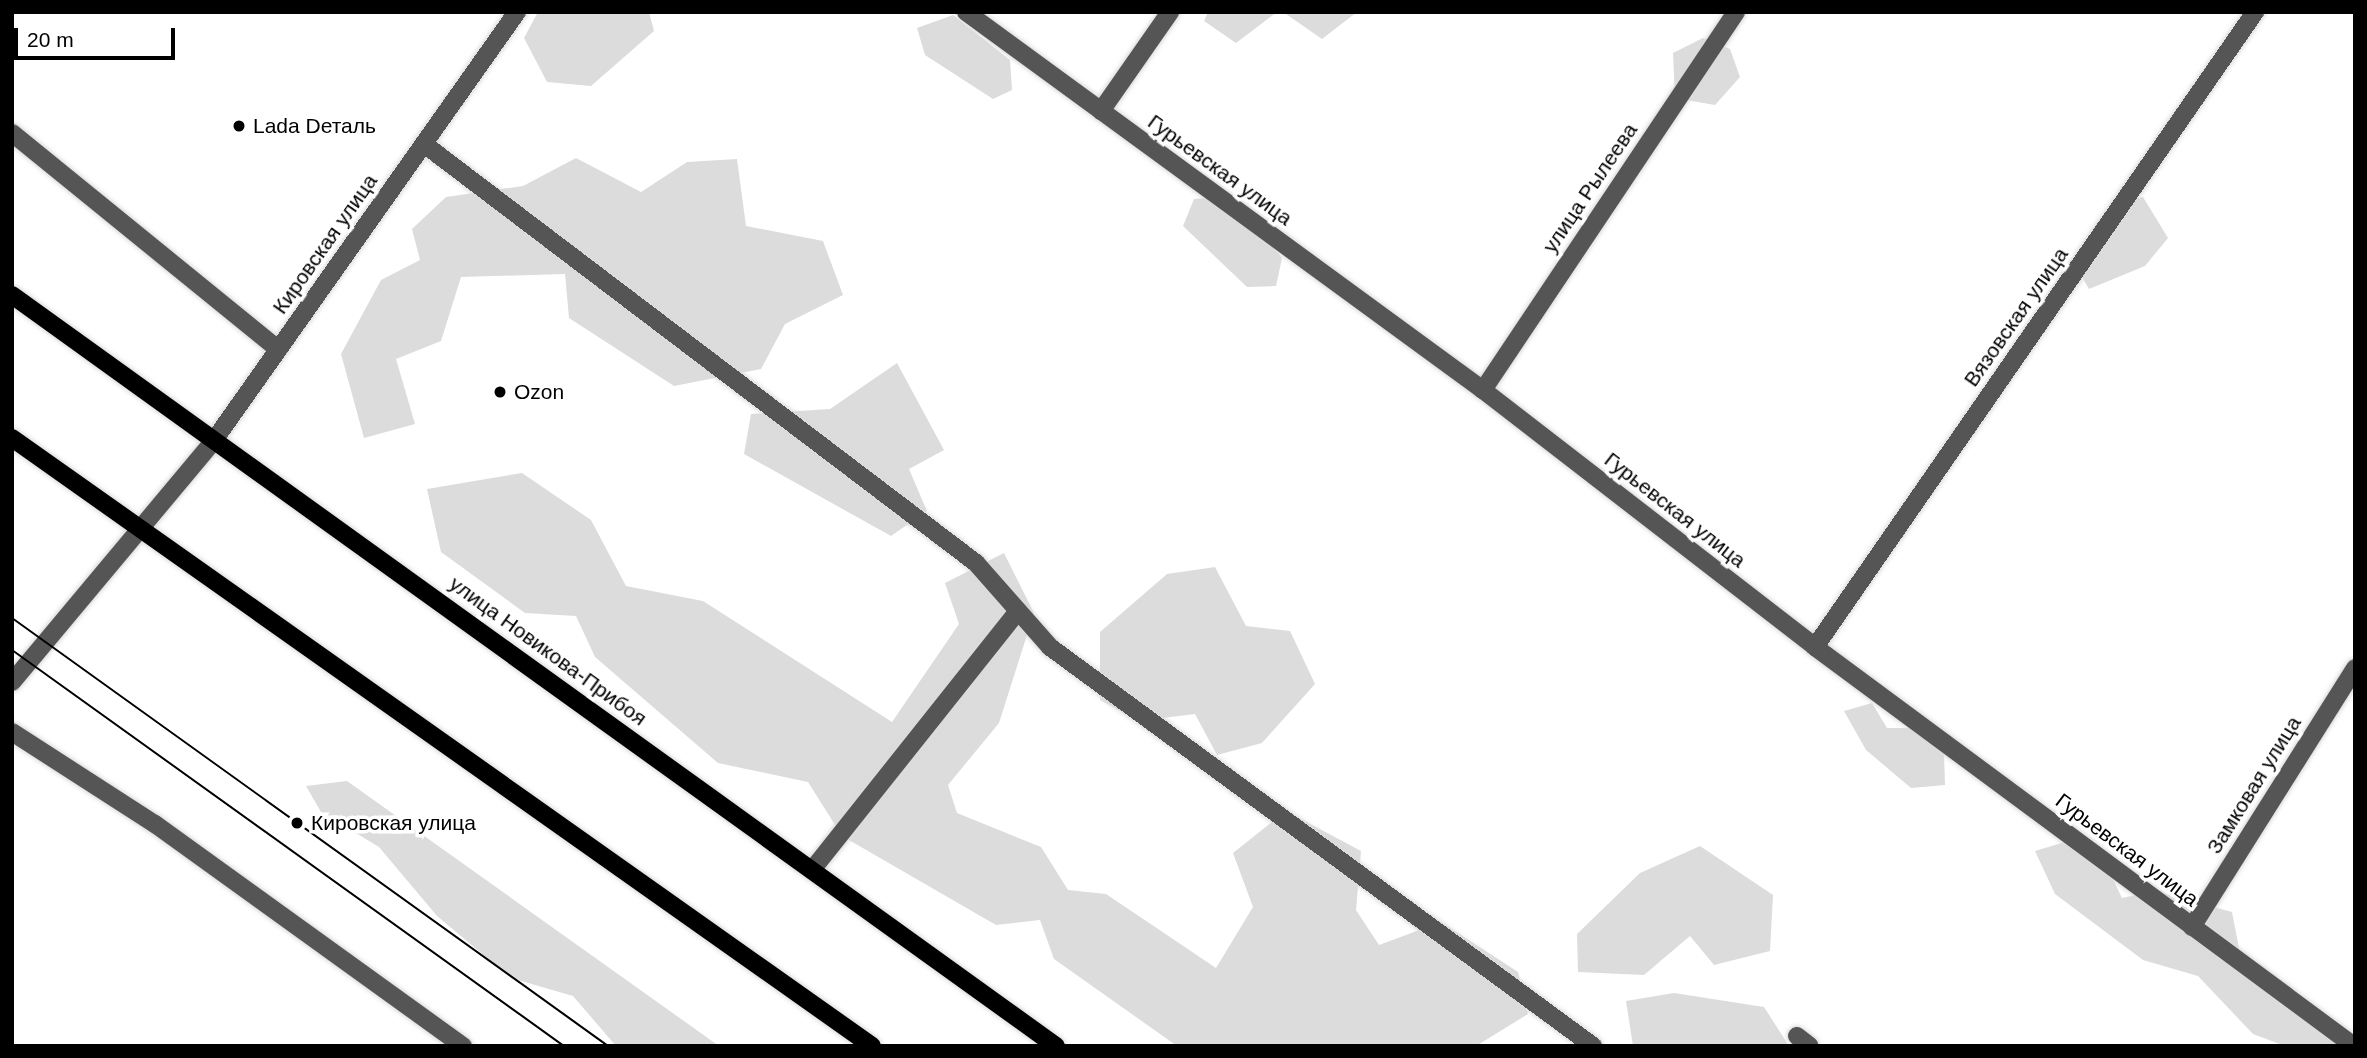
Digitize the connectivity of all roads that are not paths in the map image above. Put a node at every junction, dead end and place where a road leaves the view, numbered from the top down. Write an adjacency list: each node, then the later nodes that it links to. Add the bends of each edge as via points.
1 (517, 12): 8 (street, Кировская улица)
2 (966, 12): 6 (street, Гурьевская улица)
3 (1170, 12): 6 (street)
4 (1736, 12): 11 (street, улица Рылеева)
5 (2255, 12): 16 (street, Вязовская улица)
6 (1101, 111): 11 (street, Гурьевская улица)
7 (12, 133): 10 (street)
8 (424, 144): 10 (street, Кировская улица); 15 (street, via 976,563)
9 (12, 295): 13 (main road, улица Новикова-Прибоя)
10 (278, 349): 13 (street, Кировская улица)
11 (1483, 390): 16 (street, Гурьевская улица)
12 (12, 438): 14 (main road)
13 (215, 439): 14 (street, Кировская улица); 20 (main road, улица Новикова-Прибоя)
14 (139, 530): 18 (street, Кировская улица); 23 (main road)
15 (1018, 611): 20 (street); 25 (street, via 1050,647)
16 (1815, 647): 21 (street, Гурьевская улица)
17 (2355, 668): 21 (street, Замковая улица)
18 (12, 682)
19 (12, 732): 22 (street, via 155,824)
20 (812, 870): 24 (main road, улица Новикова-Прибоя)
21 (2192, 927): 26 (street, Гурьевская улица)
22 (463, 1046)
23 (872, 1046)
24 (1056, 1046)
25 (1593, 1046)
26 (2354, 1046)

